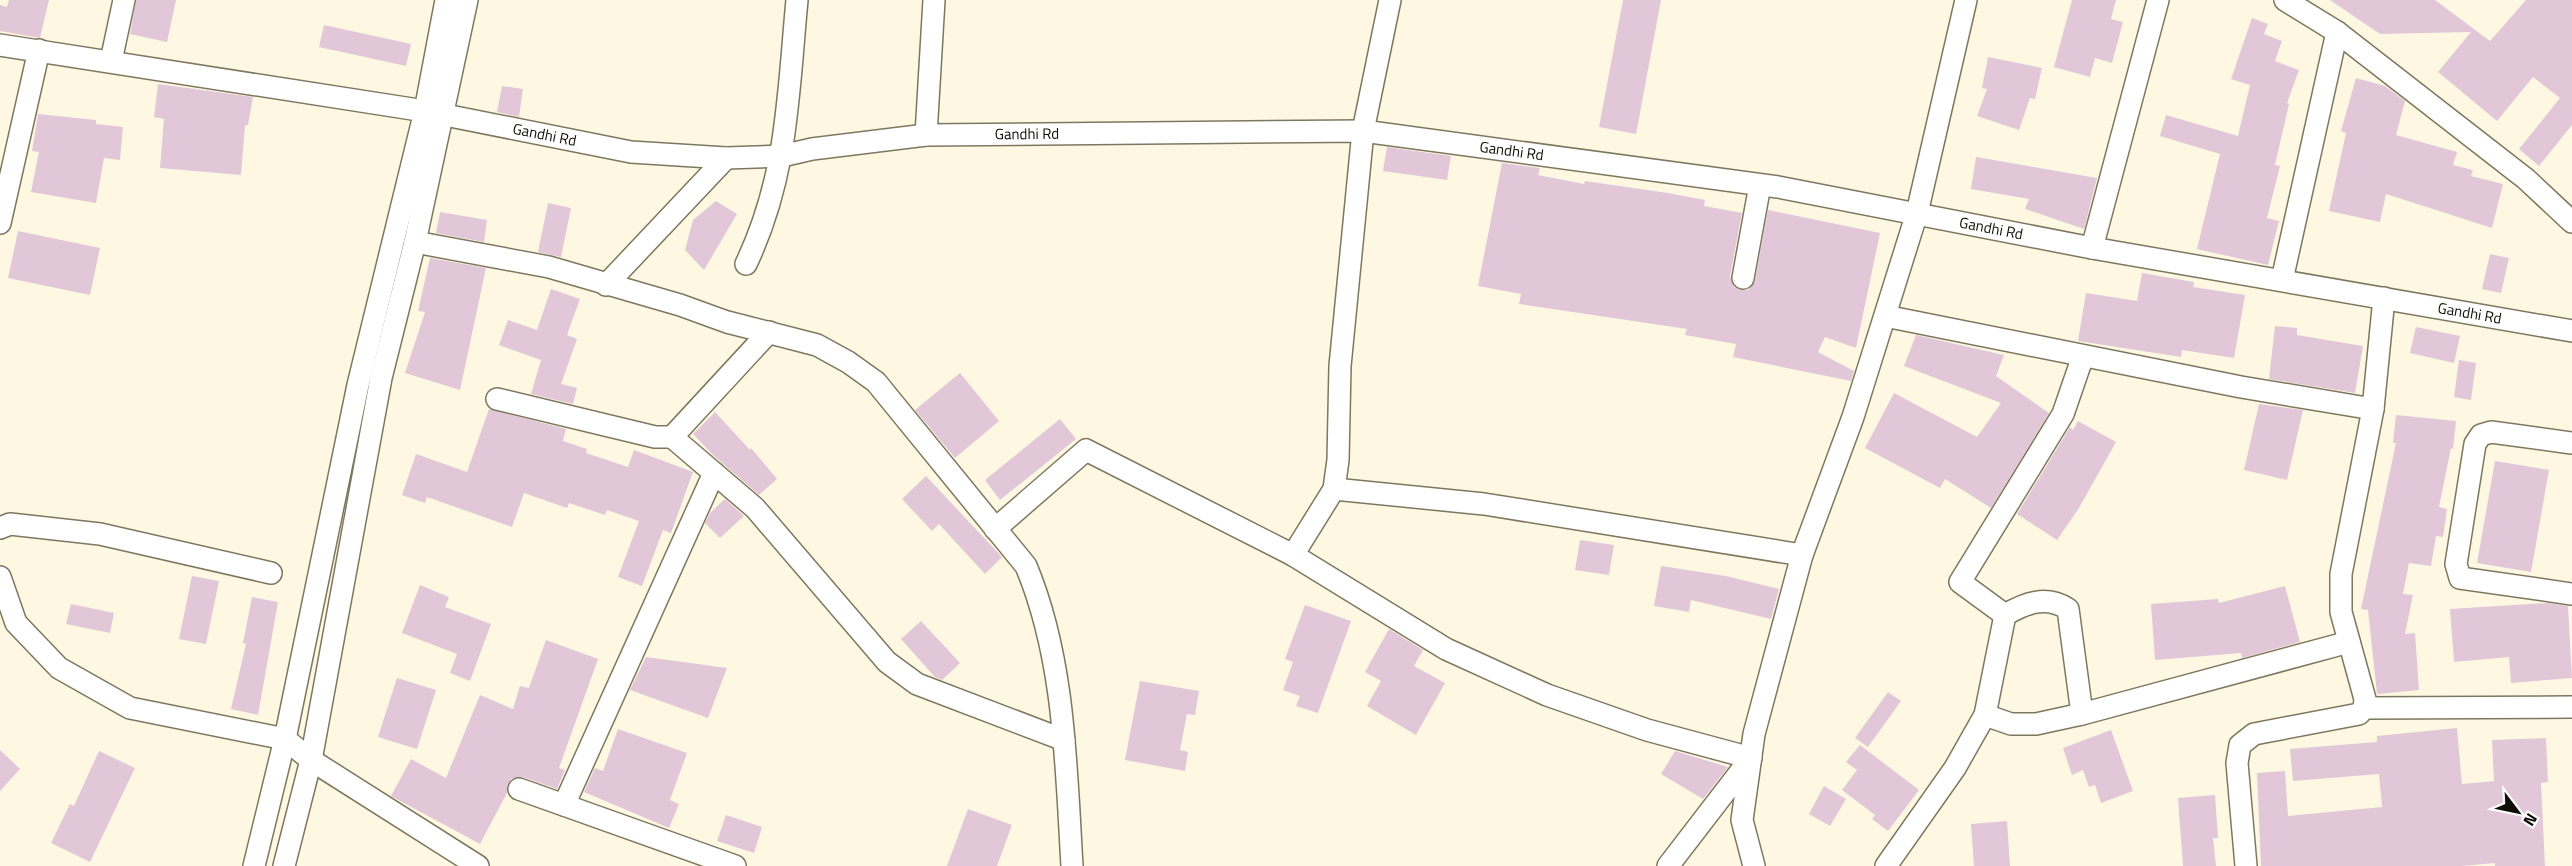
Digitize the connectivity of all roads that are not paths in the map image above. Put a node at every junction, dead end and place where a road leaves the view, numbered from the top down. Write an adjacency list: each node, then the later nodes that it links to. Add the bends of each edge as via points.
1 (124, 0): 13 (street)
2 (446, 0): 14 (street)
3 (467, 0): 14 (street)
4 (797, 0): 17 (street)
5 (934, 0): 16 (street)
6 (1390, 0): 15 (street)
7 (1966, 0): 20 (street)
8 (2158, 0): 24 (street)
9 (2285, 0): 10 (street)
10 (2337, 32): 21 (street, via 2526,179); 27 (street)
11 (0, 45): 12 (street, Gandhi Rd)
12 (39, 50): 13 (street, Gandhi Rd); 22 (street)
13 (111, 61): 14 (street, Gandhi Rd)
14 (435, 113): 18 (street, Gandhi Rd, via 631,152); 23 (street); 53 (street, via 358,386)
15 (1363, 131): 16 (street, Gandhi Rd); 19 (street, Gandhi Rd); 39 (street, via 1340,366)
16 (926, 135): 17 (street, Gandhi Rd)
17 (782, 156): 18 (street, Gandhi Rd); 25 (street, via 773,199)
18 (726, 158): 28 (street)
19 (1760, 185): 20 (street, Gandhi Rd); 26 (street)
20 (1917, 213): 24 (street, Gandhi Rd); 30 (street)
21 (2572, 222)
22 (0, 223)
23 (415, 242): 28 (street, via 549,267); 56 (street, via 381,378)
24 (2092, 248): 27 (street, Gandhi Rd)
25 (746, 264)
26 (1743, 278)
27 (2282, 280): 29 (street, Gandhi Rd)
28 (606, 285): 31 (street)
29 (2384, 298): 32 (street, Gandhi Rd); 35 (street)
30 (1885, 316): 33 (street); 43 (street)
31 (769, 332): 36 (street); 41 (street, via 817,345 876,382)
32 (2572, 332)
33 (2083, 356): 35 (street); 47 (street, via 2063,414 1960,582)
34 (497, 399): 36 (street, via 655,437)
35 (2373, 409): 48 (street, via 2341,574 2341,612)
36 (672, 437): 38 (street)
37 (2572, 443): 46 (street, via 2491,432 2481,435 2475,444 2456,564 2460,578)
38 (714, 473): 54 (street, via 756,508 887,662 917,684); 58 (street)
39 (1334, 489): 42 (street); 43 (street, via 1484,504)
40 (0, 528): 44 (street, via 10,524 100,534)
41 (995, 529): 42 (street, via 1086,450); 54 (street, via 1026,566 1038,596 1046,623)
42 (1293, 555): 55 (street, via 1446,649 1546,695 1647,730)
43 (1802, 555): 55 (street)
44 (271, 573)
45 (0, 577): 53 (street, via 16,623 59,668 130,708)
46 (2572, 594)
47 (2005, 615): 51 (street, via 2037,602 2058,603 2068,609); 52 (street)
48 (2349, 642): 50 (street); 51 (street)
49 (2572, 707): 50 (street)
50 (2364, 708): 67 (street, via 2359,714 2254,734 2240,746 2237,763)
51 (2082, 714): 52 (street, via 2036,724 2011,724)
52 (1985, 715): 66 (street, via 1956,768)
53 (285, 739): 56 (street); 59 (street)
54 (1064, 740): 63 (street)
55 (1751, 758): 64 (street); 65 (street, via 1742,820)
56 (311, 760): 60 (street); 61 (street)
57 (519, 789): 58 (street)
58 (564, 805): 62 (street)
59 (254, 866)
60 (284, 866)
61 (478, 866)
62 (735, 866)
63 (1072, 866)
64 (1668, 866)
65 (1754, 866)
66 (1886, 866)
67 (2246, 866)

